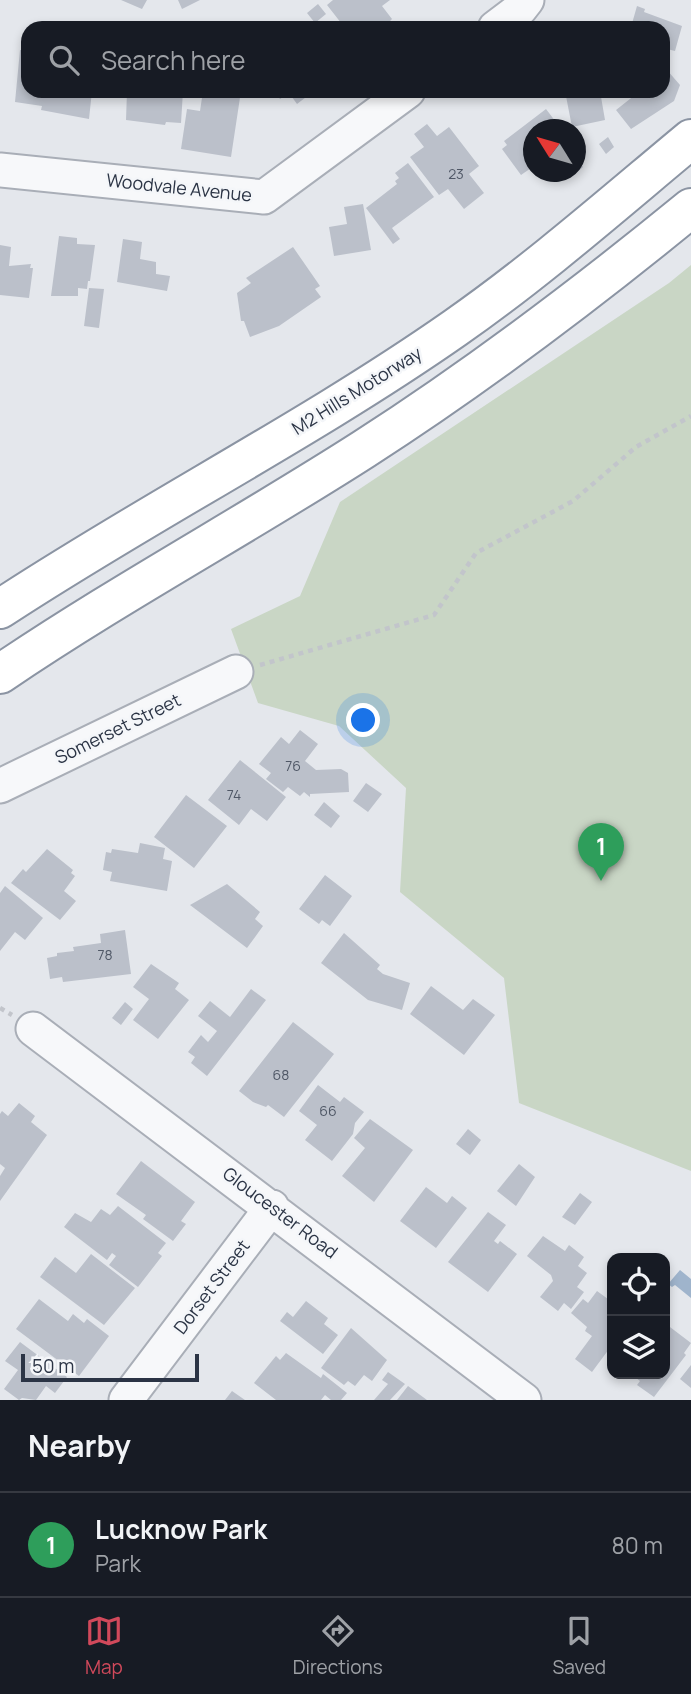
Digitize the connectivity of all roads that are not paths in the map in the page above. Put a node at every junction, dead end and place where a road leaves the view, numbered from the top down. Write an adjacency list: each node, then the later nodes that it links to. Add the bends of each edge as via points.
1 (527, 0): 2 (street)
2 (504, 21)
3 (398, 98): 5 (street, Woodvale Avenue, via 264,197)
4 (691, 139): 7 (highway, M2 Hills Motorway, via 559,250 455,328)
5 (0, 170)
6 (691, 208): 9 (highway, via 486,368 362,450 91,612)
7 (0, 609)
8 (236, 672): 10 (street, Somerset Street)
9 (0, 674)
10 (0, 786)
11 (33, 1029): 12 (street, Gloucester Road)
12 (272, 1207): 13 (street, Dorset Street); 14 (street, Gloucester Road)
13 (126, 1400)
14 (524, 1400)

